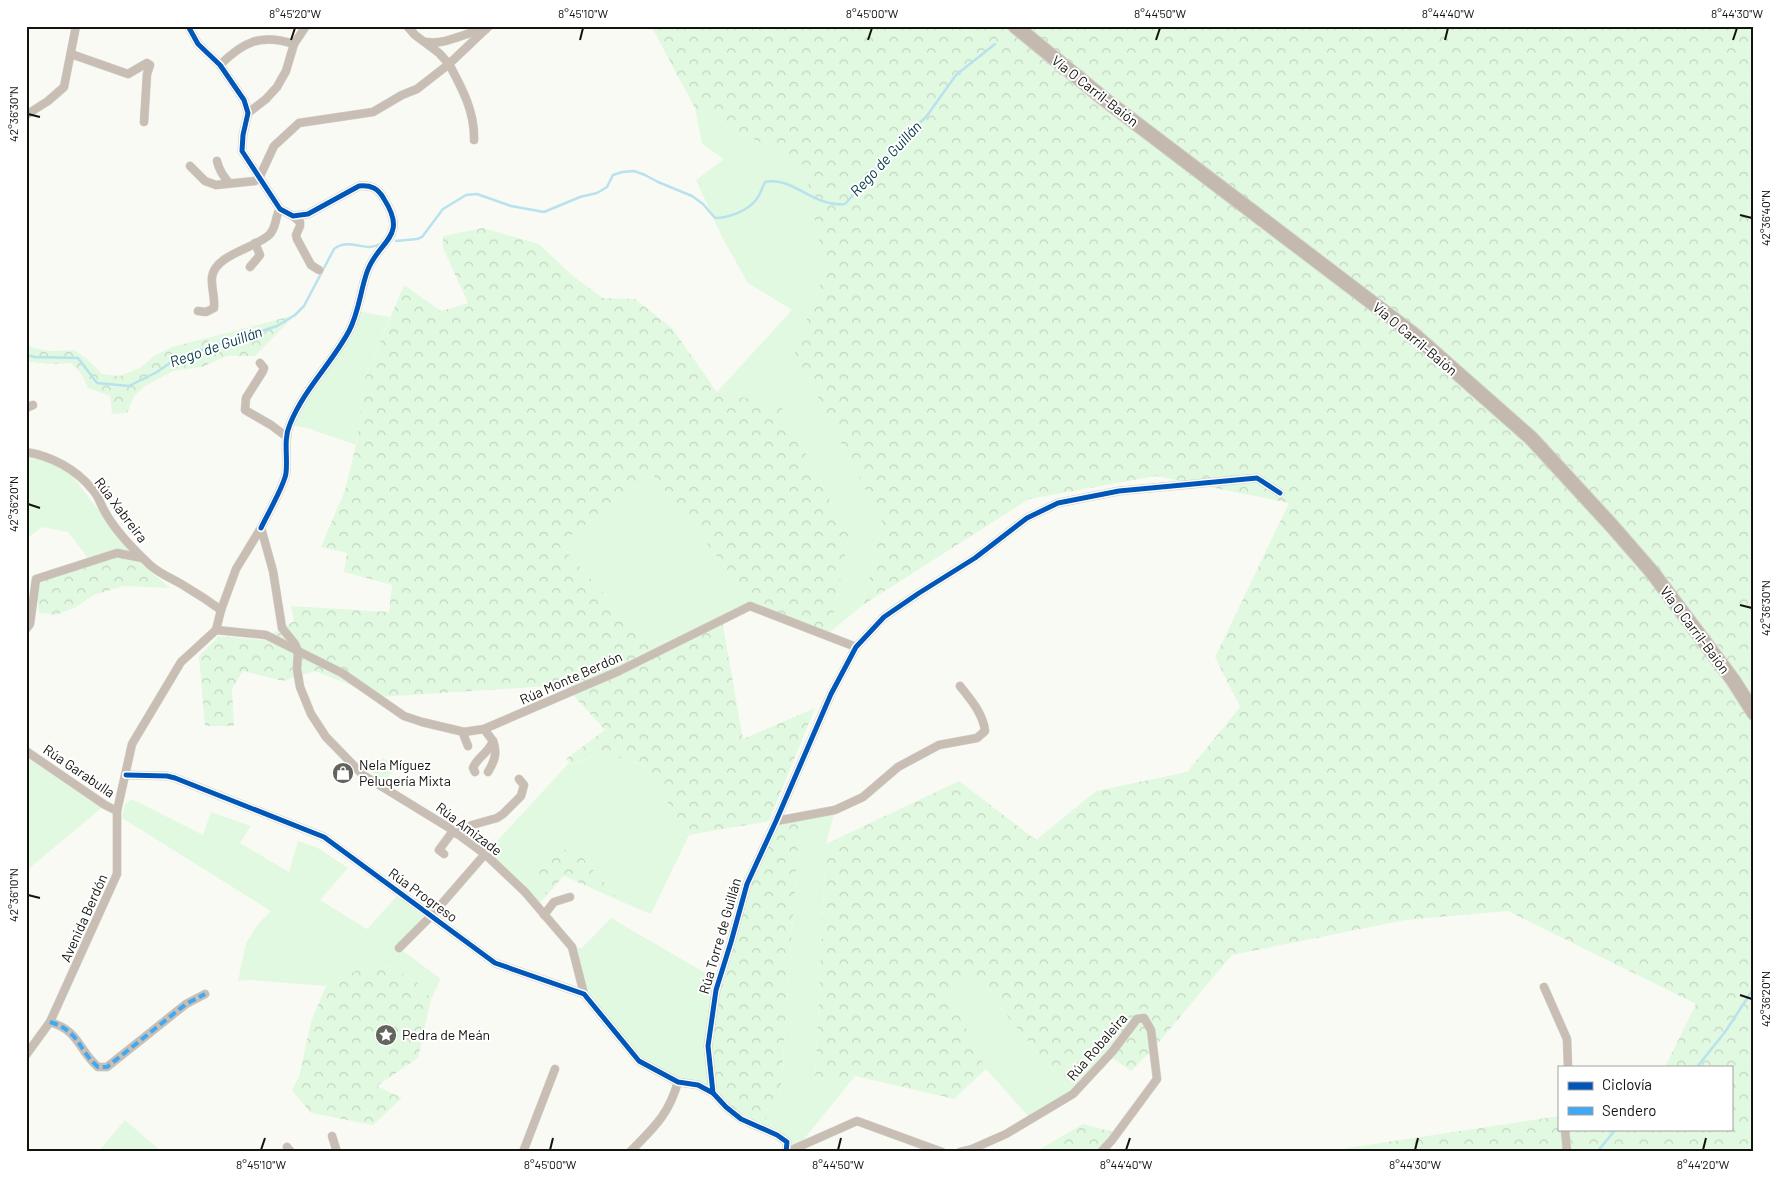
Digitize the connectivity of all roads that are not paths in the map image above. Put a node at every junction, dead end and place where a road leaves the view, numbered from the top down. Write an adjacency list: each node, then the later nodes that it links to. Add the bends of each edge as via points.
1 (76, 26): 9 (street)
2 (188, 26): 11 (street, via 198,44)
3 (306, 26): 8 (street)
4 (407, 26): 7 (street)
5 (1015, 26): 38 (highway, Vía O Carril-Baión, via 1104,99 1412,334 1531,438 1652,572)
6 (488, 28): 7 (street, via 452,40); 10 (street)
7 (424, 42): 10 (street)
8 (294, 44): 11 (street, via 274,39 249,42); 12 (street, via 277,87)
9 (71, 54): 13 (street, via 62,90); 14 (street, via 128,74 143,64 150,65)
10 (449, 64): 15 (street, via 470,107); 18 (street, via 417,89 373,112 299,123 274,146)
11 (220, 65): 12 (street, via 240,93)
12 (248, 113): 18 (street, via 242,151)
13 (26, 115)
14 (144, 122)
15 (474, 140)
16 (218, 161): 19 (street)
17 (190, 166): 19 (street, via 211,184)
18 (260, 176): 19 (street, via 255,181); 20 (street)
19 (229, 183)
20 (280, 209): 21 (street); 22 (street, via 270,234)
21 (293, 216): 24 (street, via 300,222 297,239 311,265); 27 (street, via 308,214 359,186 367,185 378,190 394,218 391,238 367,272 350,329 309,388)
22 (255, 243): 23 (street, via 260,255); 25 (street, via 216,267 212,276 214,308)
23 (250, 267)
24 (320, 270)
25 (198, 311)
26 (260, 363): 27 (street, via 264,368 246,398 245,410)
27 (286, 437): 30 (street, via 286,475)
28 (26, 452): 31 (street, Rúa Xabreira, via 42,455 65,466 92,488 105,512)
29 (1280, 493): 35 (street, Rúa Torre de Guillán, via 1257,478 1119,491 1058,503 1028,518 975,558 884,617)
30 (260, 528): 32 (street, via 236,569); 36 (street, via 273,570 282,628)
31 (142, 558): 32 (street, Rúa Xabreira, via 167,578 186,586); 33 (street, Rúa Xabreira, via 117,553 36,579 30,624)
32 (221, 610): 34 (street)
33 (26, 629)
34 (216, 630): 36 (street, via 266,634); 46 (street, Avenida Berdón, via 181,662 171,677 132,744)
35 (856, 647): 39 (street, Rúa Monte Berdón, via 750,606 619,671); 49 (street, Rúa Torre de Guillán, via 831,694)
36 (298, 651): 40 (street, Rúa Monte Berdón, via 342,673 404,716); 50 (street, Rúa Amizade, via 296,669 300,687 311,714 326,737 363,775)
37 (960, 686): 49 (street, via 984,721 985,731 977,738 939,745 898,767 863,797 834,810)
38 (1754, 713)
39 (484, 728): 40 (street, Rúa Monte Berdón); 41 (street)
40 (464, 732): 42 (street)
41 (493, 741): 44 (street, via 487,753 474,765); 45 (street, via 496,756)
42 (468, 746)
43 (26, 751): 48 (street, Rúa Garabulla)
44 (475, 772)
45 (488, 772)
46 (126, 775): 48 (street, Avenida Berdón); 54 (street, Rúa Progreso, via 175,778 324,837)
47 (519, 779): 50 (street, via 524,788 521,796 497,818)
48 (117, 812): 60 (street, Avenida Berdón, via 117,874)
49 (776, 821): 65 (street, Rúa Torre de Guillán, via 747,884 716,990 708,1046)
50 (455, 832): 51 (street, via 439,850); 52 (street, Rúa Amizade)
51 (444, 854)
52 (485, 854): 54 (street, Rúa Progreso); 55 (street, Rúa Amizade)
53 (570, 897): 55 (street, via 554,902)
54 (432, 915): 56 (street, Rúa Progreso); 59 (street, Rúa Progreso, via 495,963)
55 (544, 915): 59 (street, Rúa Amizade, via 572,947)
56 (399, 948)
57 (1544, 988): 62 (street, via 1567,1038)
58 (205, 994): 60 (street, via 186,1004 107,1067 98,1067 74,1034)
59 (584, 994): 64 (street, via 639,1061)
60 (50, 1022): 61 (street, Avenida Berdón)
61 (27, 1048)
62 (1568, 1066)
63 (554, 1069): 69 (street)
64 (678, 1082): 65 (street, via 698,1085); 70 (street, via 662,1119)
65 (713, 1093): 71 (street, via 741,1119 787,1142)
66 (1565, 1130): 75 (street)
67 (332, 1136): 68 (street)
68 (337, 1152)
69 (523, 1152)
70 (630, 1152)
71 (787, 1152): 72 (street, via 857,1121)
72 (942, 1152)
73 (960, 1152): 74 (street, Rúa Robaleira, via 1006,1134 1073,1094 1137,1019 1144,1018 1151,1030 1157,1079)
74 (1101, 1152)
75 (1567, 1152)

